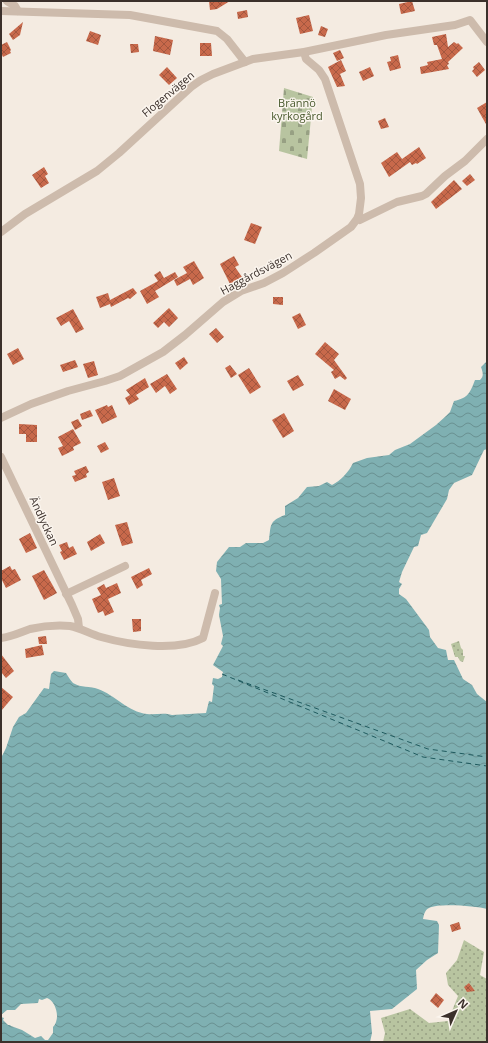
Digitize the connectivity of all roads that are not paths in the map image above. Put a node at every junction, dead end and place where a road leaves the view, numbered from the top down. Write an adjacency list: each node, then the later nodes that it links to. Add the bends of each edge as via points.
1 (7, 1): 3 (street)
2 (1, 11): 3 (street)
3 (18, 11): 6 (street, via 130,15 217,31 227,39)
4 (487, 42): 5 (street, Flogenvägen, via 470,20)
5 (304, 52): 6 (street, Flogenvägen); 10 (street, Haggårdsvägen, via 306,59 325,79 360,184 359,214 354,224 283,273 241,291 223,302 170,347 138,367 113,378 31,404)
6 (245, 62): 9 (street, Flogenvägen, via 197,82 97,170 25,214)
7 (487, 138): 8 (street, via 465,161 426,194 397,202)
8 (360, 220)
9 (1, 232)
10 (1, 418)
11 (1, 457): 14 (street, Ändlyckan)
12 (125, 566): 14 (street)
13 (215, 593): 15 (street, via 203,638 188,644 130,644 102,638)
14 (66, 594): 15 (street, Ändlyckan, via 78,619)
15 (79, 628): 16 (street, via 45,627)
16 (1, 638)

